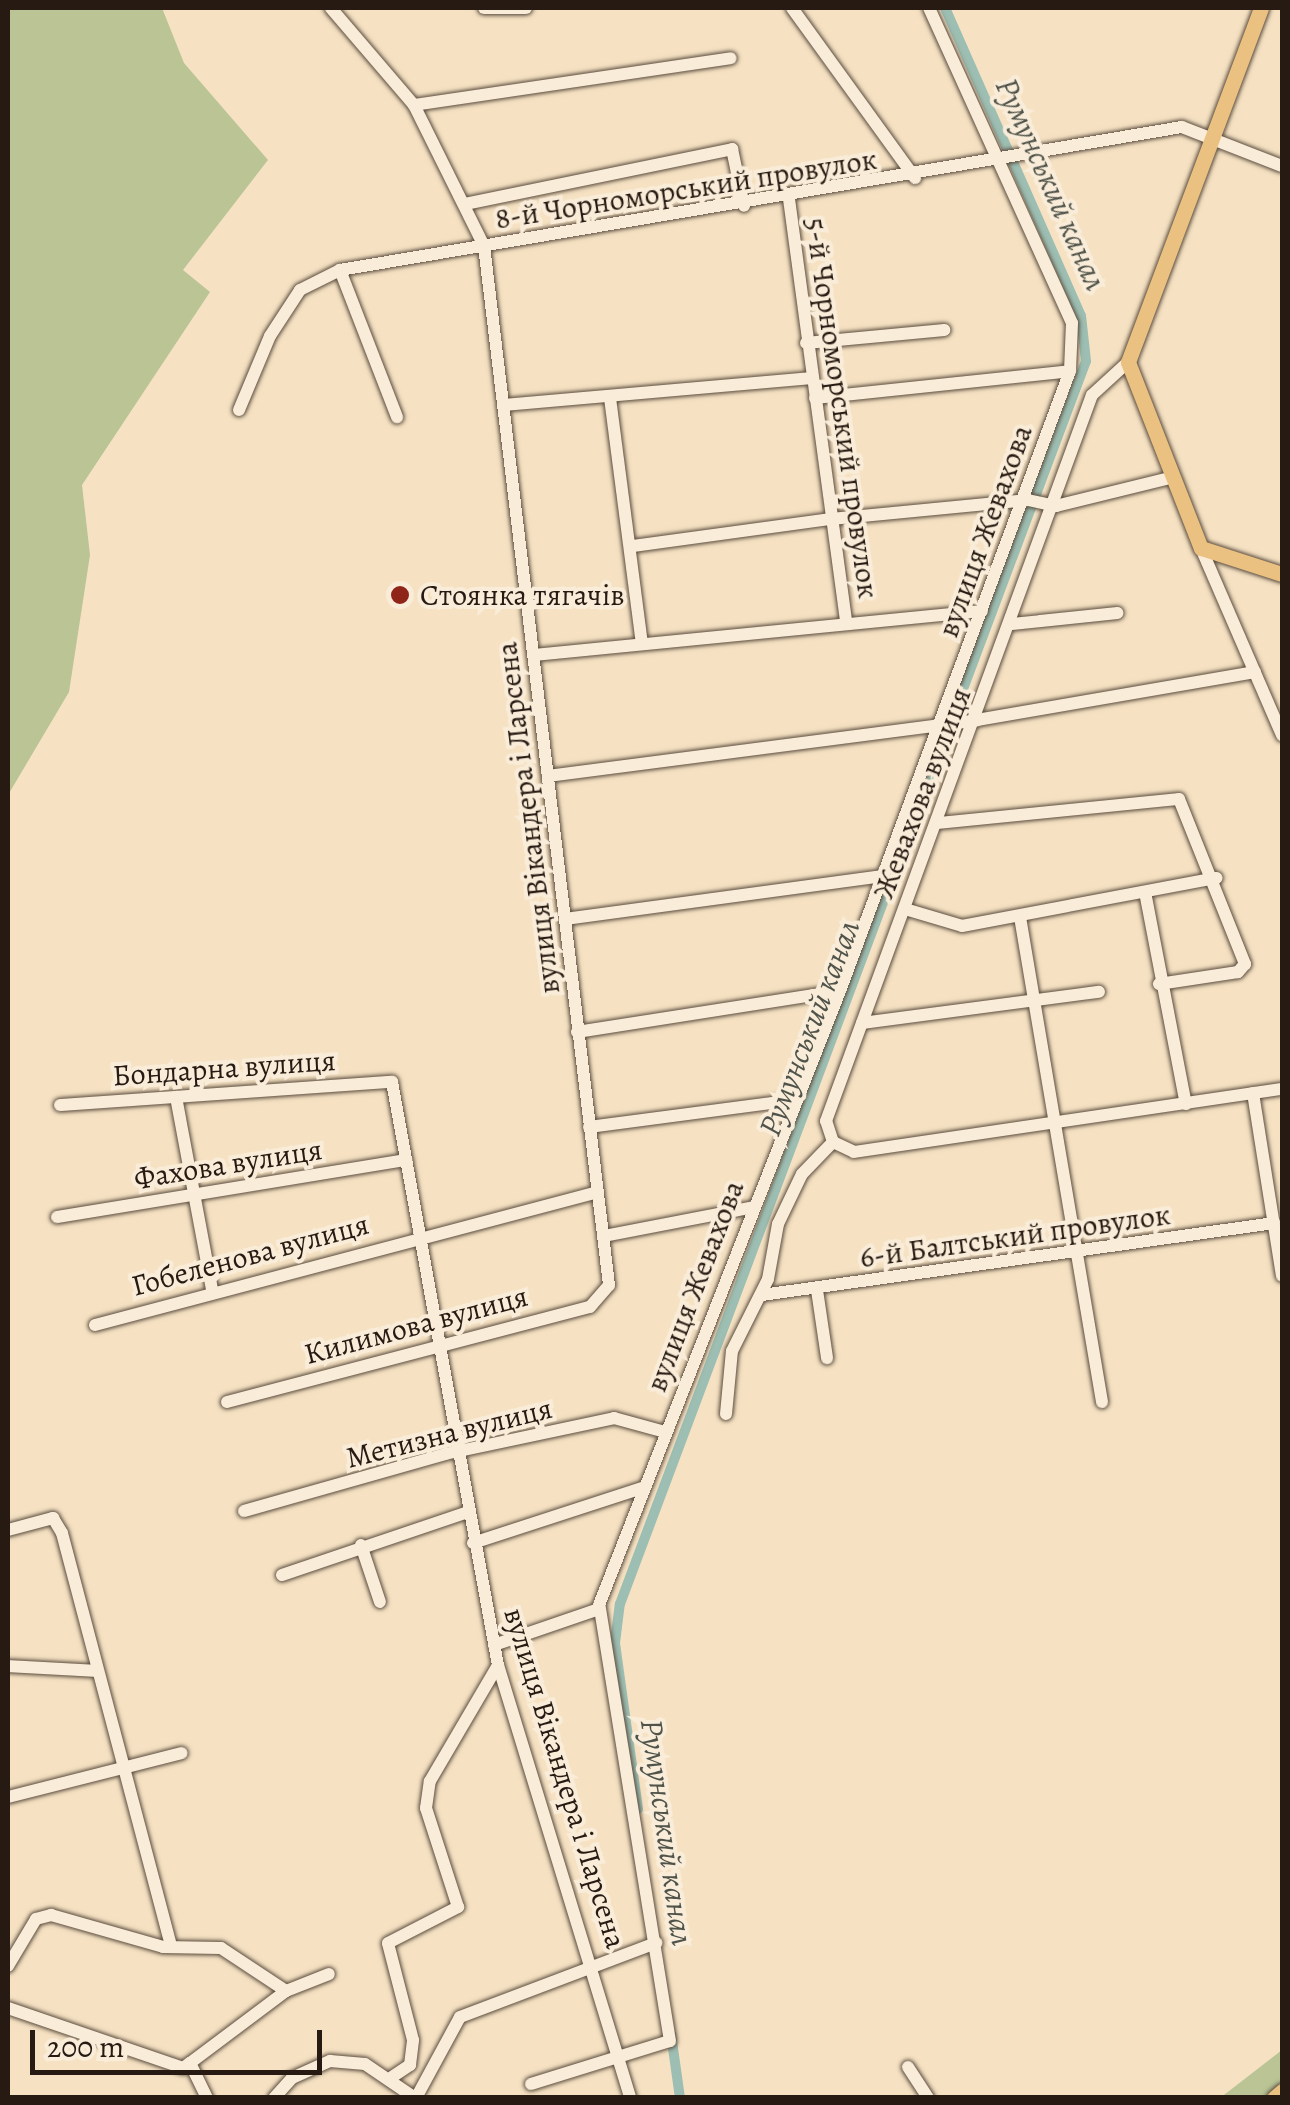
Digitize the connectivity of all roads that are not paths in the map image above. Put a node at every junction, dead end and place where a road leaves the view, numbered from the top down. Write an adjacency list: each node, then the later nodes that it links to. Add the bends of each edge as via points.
1 (331, 8): 8 (street, вулиця Вікандера і Ларсена)
2 (484, 8): 3 (street)
3 (526, 8)
4 (792, 8): 12 (street)
5 (930, 8): 10 (street)
6 (1261, 8): 9 (main road)
7 (730, 58): 8 (street)
8 (414, 105): 14 (street, вулиця Вікандера і Ларсена)
9 (1212, 142): 10 (street, 8-й Чорноморський провулок, via 1182,127 1033,151); 11 (street, 8-й Чорноморський провулок); 20 (main road)
10 (1003, 164): 12 (street, 8-й Чорноморський провулок); 21 (street, вулиця Жевахова, via 1074,346)
11 (1282, 166)
12 (915, 178): 13 (street, 8-й Чорноморський провулок)
13 (790, 199): 15 (street, 8-й Чорноморський провулок); 19 (street, 5-й Чорноморський провулок)
14 (465, 204): 15 (street, via 732,150); 16 (street, вулиця Вікандера і Ларсена)
15 (744, 206): 16 (street, 8-й Чорноморський провулок)
16 (484, 246): 17 (street, 8-й Чорноморський провулок); 25 (street, вулиця Вікандера і Ларсена)
17 (340, 270): 26 (street, 8-й Чорноморський провулок, via 300,290 270,336); 27 (street)
18 (944, 330): 19 (street)
19 (806, 343): 22 (street, 5-й Чорноморський провулок)
20 (1128, 362): 28 (main road); 30 (street, Жевахова вулиця, via 1092,395)
21 (1070, 372): 24 (street); 29 (street, вулиця Жевахова)
22 (812, 378): 23 (street); 24 (street, 5-й Чорноморський провулок)
23 (610, 398): 25 (street); 32 (street)
24 (815, 398): 31 (street, 5-й Чорноморський провулок)
25 (504, 405): 40 (street, вулиця Вікандера і Ларсена)
26 (238, 410)
27 (396, 417)
28 (1170, 478): 30 (street); 33 (main road)
29 (1024, 502): 30 (street); 31 (street); 35 (street, вулиця Жевахова)
30 (1054, 505): 38 (street, Жевахова вулиця)
31 (831, 519): 32 (street); 37 (street, 5-й Чорноморський провулок)
32 (633, 546): 39 (street)
33 (1200, 548): 34 (main road); 41 (street)
34 (1282, 574)
35 (982, 611): 37 (street); 43 (street, вулиця Жевахова)
36 (1117, 613): 38 (street)
37 (846, 623): 39 (street)
38 (1012, 624): 42 (street, Жевахова вулиця)
39 (642, 644): 40 (street)
40 (534, 655): 45 (street, вулиця Вікандера і Ларсена)
41 (1255, 672): 42 (street); 44 (street)
42 (974, 720): 43 (street); 46 (street, Жевахова вулиця)
43 (944, 724): 45 (street); 47 (street, вулиця Жевахова)
44 (1282, 734)
45 (548, 776): 52 (street, вулиця Вікандера і Ларсена)
46 (938, 823): 48 (street, via 1179,799); 50 (street, Жевахова вулиця)
47 (881, 876): 52 (street); 54 (street, вулиця Жевахова)
48 (1216, 878): 49 (street); 53 (street, via 1244,970)
49 (1146, 892): 51 (street); 53 (street)
50 (904, 909): 51 (street, via 962,926); 57 (street, Жевахова вулиця)
51 (1020, 917): 56 (street)
52 (565, 919): 58 (street, вулиця Вікандера і Ларсена)
53 (1159, 984): 65 (street)
54 (840, 991): 58 (street); 63 (street, вулиця Жевахова)
55 (1099, 992): 56 (street)
56 (1033, 1003): 57 (street); 66 (street)
57 (862, 1023): 68 (street, Жевахова вулиця, via 826,1121)
58 (578, 1032): 67 (street, вулиця Вікандера і Ларсена)
59 (392, 1082): 62 (street, Бондарна вулиця); 69 (street, вулиця Вікандера і Ларсена)
60 (1282, 1089): 61 (street)
61 (1253, 1093): 65 (street); 73 (street)
62 (176, 1096): 64 (street, Бондарна вулиця); 71 (street)
63 (793, 1100): 67 (street); 72 (street, вулиця Жевахова)
64 (60, 1104)
65 (1186, 1104): 66 (street)
66 (1054, 1123): 68 (street, via 854,1152); 77 (street)
67 (590, 1127): 70 (street, вулиця Вікандера і Ларсена)
68 (833, 1142): 82 (street, via 802,1174 778,1224)
69 (406, 1160): 71 (street, Фахова вулиця); 75 (street, вулиця Вікандера і Ларсена)
70 (598, 1192): 75 (street); 76 (street, вулиця Вікандера і Ларсена)
71 (192, 1194): 74 (street, Фахова вулиця); 80 (street)
72 (754, 1207): 76 (street); 89 (street, вулиця Жевахова)
73 (1277, 1215): 77 (street, 6-й Балтський провулок); 78 (street)
74 (57, 1218)
75 (419, 1235): 80 (street, Гобеленова вулиця); 84 (street, вулиця Вікандера і Ларсена)
76 (604, 1236): 79 (street, вулиця Вікандера і Ларсена)
77 (1076, 1252): 81 (street, 6-й Балтський провулок); 87 (street)
78 (1282, 1276)
79 (609, 1286): 84 (street, Килимова вулиця, via 590,1307)
80 (212, 1289): 83 (street, Гобеленова вулиця)
81 (817, 1290): 82 (street, 6-й Балтський провулок); 85 (street)
82 (762, 1296): 88 (street, via 732,1351)
83 (95, 1325)
84 (436, 1343): 86 (street, Килимова вулиця); 90 (street, вулиця Вікандера і Ларсена)
85 (827, 1358)
86 (227, 1402)
87 (1102, 1402)
88 (726, 1414)
89 (665, 1432): 90 (street, Метизна вулиця, via 614,1418); 91 (street, вулиця Жевахова)
90 (456, 1454): 92 (street, Метизна вулиця); 93 (street, вулиця Вікандера і Ларсена)
91 (645, 1487): 95 (street); 99 (street, вулиця Жевахова)
92 (244, 1511)
93 (468, 1512): 95 (street, вулиця Вікандера і Ларсена); 96 (street)
94 (8, 1530): 103 (street, via 53,1518)
95 (473, 1543): 100 (street, вулиця Вікандера і Ларсена)
96 (361, 1545): 97 (street); 98 (street)
97 (282, 1575)
98 (380, 1602)
99 (599, 1609): 100 (street); 107 (street)
100 (494, 1644): 101 (street, вулиця Вікандера і Ларсена)
101 (498, 1665): 109 (street, вулиця Вікандера і Ларсена); 117 (street, via 442,1749 426,1808 459,1898 450,1914 388,1943 413,2040 410,2066)
102 (8, 1666): 103 (street)
103 (97, 1671): 105 (street)
104 (182, 1753): 105 (street)
105 (125, 1770): 106 (street); 108 (street)
106 (8, 1797)
107 (656, 1943): 109 (street); 114 (street, via 670,2041)
108 (171, 1945): 110 (street, via 51,1915 36,1920); 112 (street, via 232,1952)
109 (596, 1964): 114 (street, вулиця Вікандера і Ларсена); 122 (street, via 460,2017)
110 (8, 1966)
111 (329, 1974): 112 (street)
112 (286, 1991): 115 (street)
113 (8, 2008): 115 (street, via 182,2068)
114 (621, 2057): 118 (street); 123 (street, вулиця Вікандера і Ларсена)
115 (190, 2063): 120 (street)
116 (908, 2067): 124 (street)
117 (392, 2077): 121 (street, via 365,2064 330,2061 292,2078); 122 (street)
118 (531, 2084)
119 (1282, 2091): 125 (main road)
120 (207, 2098)
121 (274, 2098)
122 (415, 2098)
123 (630, 2098)
124 (928, 2098)
125 (1274, 2098)

